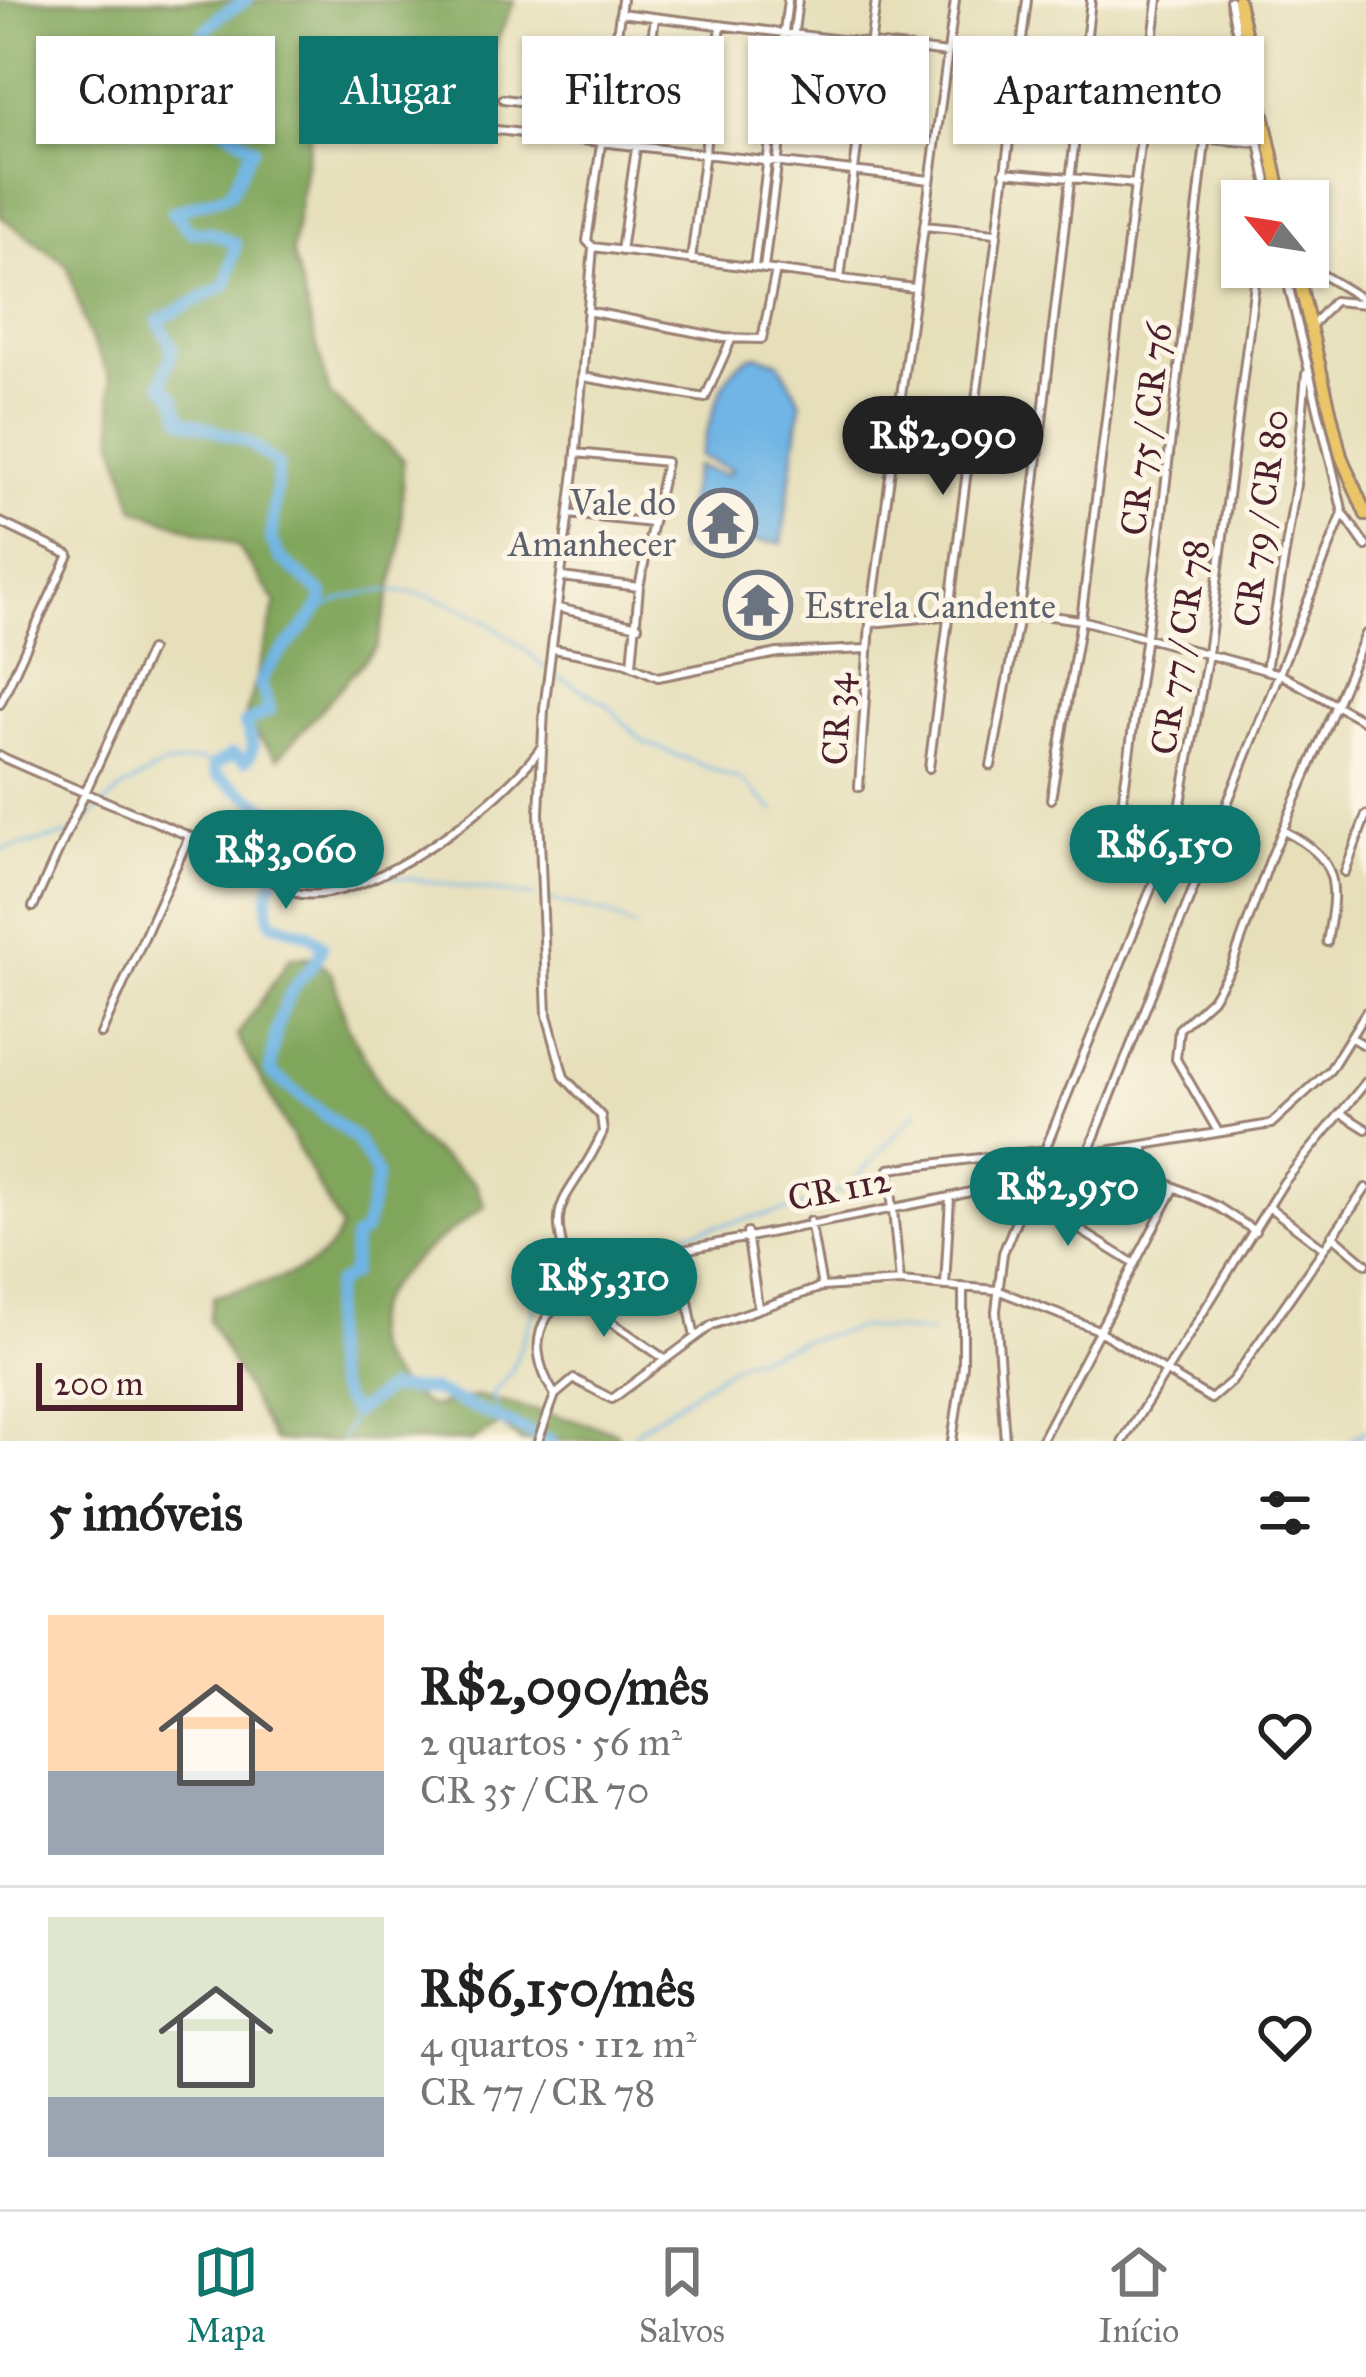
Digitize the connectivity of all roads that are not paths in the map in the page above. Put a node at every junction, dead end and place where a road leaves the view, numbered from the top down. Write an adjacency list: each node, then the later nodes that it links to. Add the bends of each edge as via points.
1 (622, 0): 10 (street)
2 (788, 0): 13 (street)
3 (798, 0): 15 (street)
4 (876, 0): 16 (street)
5 (955, 0): 20 (street, CR 34)
6 (1027, 0): 34 (street)
7 (1091, 0): 36 (street)
8 (1158, 0): 17 (street)
9 (1234, 0): 18 (street); 39 (main road)
10 (620, 13): 11 (street); 14 (street)
11 (655, 18): 12 (street); 30 (street)
12 (721, 26): 13 (street); 31 (street)
13 (783, 34): 15 (street); 32 (street)
14 (617, 36)
15 (793, 36)
16 (871, 36)
17 (1154, 36)
18 (1237, 36)
19 (929, 52): 20 (street)
20 (948, 53): 37 (street, CR 34)
21 (503, 99): 22 (street)
22 (522, 101)
23 (601, 144): 43 (street, via 587,241)
24 (623, 144): 30 (street)
25 (780, 144): 33 (street)
26 (858, 144): 35 (street)
27 (1141, 144): 40 (street)
28 (1208, 144): 79 (street, CR 75 / CR 76)
29 (1258, 144): 38 (street)
30 (638, 146): 31 (street); 44 (street)
31 (705, 152): 32 (street); 45 (street)
32 (767, 161): 33 (street); 46 (street)
33 (777, 164): 35 (street); 47 (street)
34 (1004, 172): 36 (street); 42 (street)
35 (854, 174): 37 (street); 49 (street)
36 (1071, 179): 40 (street); 73 (street)
37 (930, 180): 41 (street, CR 34)
38 (1266, 180)
39 (1277, 180)
40 (1136, 184): 75 (street)
41 (924, 226): 42 (street); 51 (street, CR 34)
42 (996, 233): 74 (street)
43 (593, 247): 44 (street); 56 (street)
44 (621, 251): 45 (street)
45 (691, 260): 46 (street)
46 (754, 267): 47 (street)
47 (764, 268): 48 (street)
48 (776, 270): 49 (street); 58 (street, via 764,337)
49 (840, 279): 51 (street)
50 (1329, 279): 55 (street)
51 (914, 288): 76 (street, CR 34)
52 (1254, 288): 83 (street, CR 77 / CR 78)
53 (1288, 288): 59 (street)
54 (1301, 288): 57 (main road)
55 (1366, 303): 57 (street, via 1334,302)
56 (587, 311): 58 (street); 60 (street)
57 (1311, 327): 66 (main road, via 1341,456)
58 (731, 338): 60 (street, via 707,396 698,399)
59 (1306, 374): 61 (street); 62 (street, CR 79 / CR 80)
60 (583, 377): 63 (street)
61 (1317, 412): 62 (street); 64 (street)
62 (1303, 415): 85 (street, CR 79 / CR 80)
63 (576, 453): 65 (street); 68 (street, via 666,462)
64 (1343, 513): 69 (street); 86 (street)
65 (569, 514): 68 (street); 70 (street)
66 (1366, 515)
67 (0, 523): 87 (street, via 70,555)
68 (652, 523): 71 (street)
69 (1366, 546)
70 (562, 577): 71 (street); 72 (street)
71 (639, 586): 77 (street)
72 (558, 608): 77 (street); 80 (street)
73 (1020, 611): 74 (street); 75 (street); 92 (street)
74 (950, 613): 76 (street); 93 (street)
75 (1081, 620): 79 (street); 96 (street)
76 (870, 623): 81 (street, CR 34)
77 (638, 626): 84 (street)
78 (1366, 634): 88 (street)
79 (1145, 638): 83 (street); 100 (street, CR 75 / CR 76)
80 (553, 649): 84 (street); 90 (street)
81 (867, 649): 84 (street, via 778,653 658,677); 94 (street, CR 34)
82 (150, 650): 95 (street)
83 (1208, 654): 85 (street); 113 (street, CR 77 / CR 78, via 1177,825)
84 (632, 665)
85 (1267, 670): 86 (street)
86 (1280, 674): 88 (street); 114 (street)
87 (0, 704)
88 (1337, 704): 89 (street); 98 (street)
89 (1366, 722)
90 (542, 746): 99 (street, via 507,788 437,844 333,892 289,892 243,859); 134 (street, via 547,1015 565,1077 602,1116 603,1132 556,1211)
91 (0, 756): 95 (street)
92 (991, 766)
93 (929, 768)
94 (859, 787)
95 (82, 793): 99 (street); 102 (street)
96 (1051, 799)
97 (1366, 815): 101 (street)
98 (1284, 831): 103 (street, via 1320,851 1331,869); 111 (street, via 1231,968 1176,1043 1176,1059)
99 (188, 839): 105 (street)
100 (1112, 841)
101 (1345, 872)
102 (33, 907)
103 (1327, 942)
104 (1366, 1012): 106 (street)
105 (101, 1034)
106 (1352, 1038): 107 (street); 111 (street, via 1282,1117)
107 (1366, 1046)
108 (1366, 1082): 109 (street)
109 (1342, 1114): 110 (street); 123 (street)
110 (1366, 1129)
111 (1217, 1130): 112 (street)
112 (1144, 1145): 114 (street); 115 (street)
113 (1046, 1152): 114 (street); 116 (street, CR 77 / CR 78); 122 (street, via 889,1169)
114 (1085, 1154): 117 (street)
115 (1144, 1173): 119 (street); 124 (street)
116 (1033, 1176): 120 (street, CR 77 / CR 78); 121 (street, CR 112)
117 (1072, 1187)
118 (1366, 1188): 128 (street)
119 (1173, 1191): 126 (street); 131 (street)
120 (1025, 1196): 131 (street); 138 (street, CR 77 / CR 78)
121 (950, 1198): 122 (street, CR 112); 135 (street)
122 (890, 1206): 125 (street, CR 112); 133 (street)
123 (1269, 1207): 126 (street); 129 (street)
124 (1127, 1208)
125 (810, 1221): 127 (street, CR 112); 136 (street)
126 (1255, 1231): 144 (street)
127 (746, 1233): 130 (street, CR 112); 140 (street)
128 (1331, 1234): 129 (street); 132 (street)
129 (1322, 1247): 144 (street, via 1233,1380 1211,1399)
130 (679, 1254): 134 (street, CR 112, via 613,1264); 142 (street)
131 (1132, 1263): 141 (street)
132 (1366, 1264)
133 (900, 1282): 135 (street); 136 (street)
134 (576, 1286): 139 (street, CR 112)
135 (945, 1286): 137 (street)
136 (822, 1287): 140 (street)
137 (963, 1289): 138 (street); 147 (street)
138 (997, 1290): 141 (street); 148 (street, CR 77 / CR 78)
139 (566, 1291): 143 (street); 145 (street, via 535,1346)
140 (758, 1309): 142 (street)
141 (1096, 1329): 144 (street); 149 (street)
142 (694, 1334): 143 (street)
143 (663, 1357): 145 (street, via 613,1399 574,1378)
144 (1167, 1368): 150 (street)
145 (555, 1395): 146 (street)
146 (538, 1441)
147 (952, 1441)
148 (1005, 1441)
149 (1041, 1441)
150 (1124, 1441)

